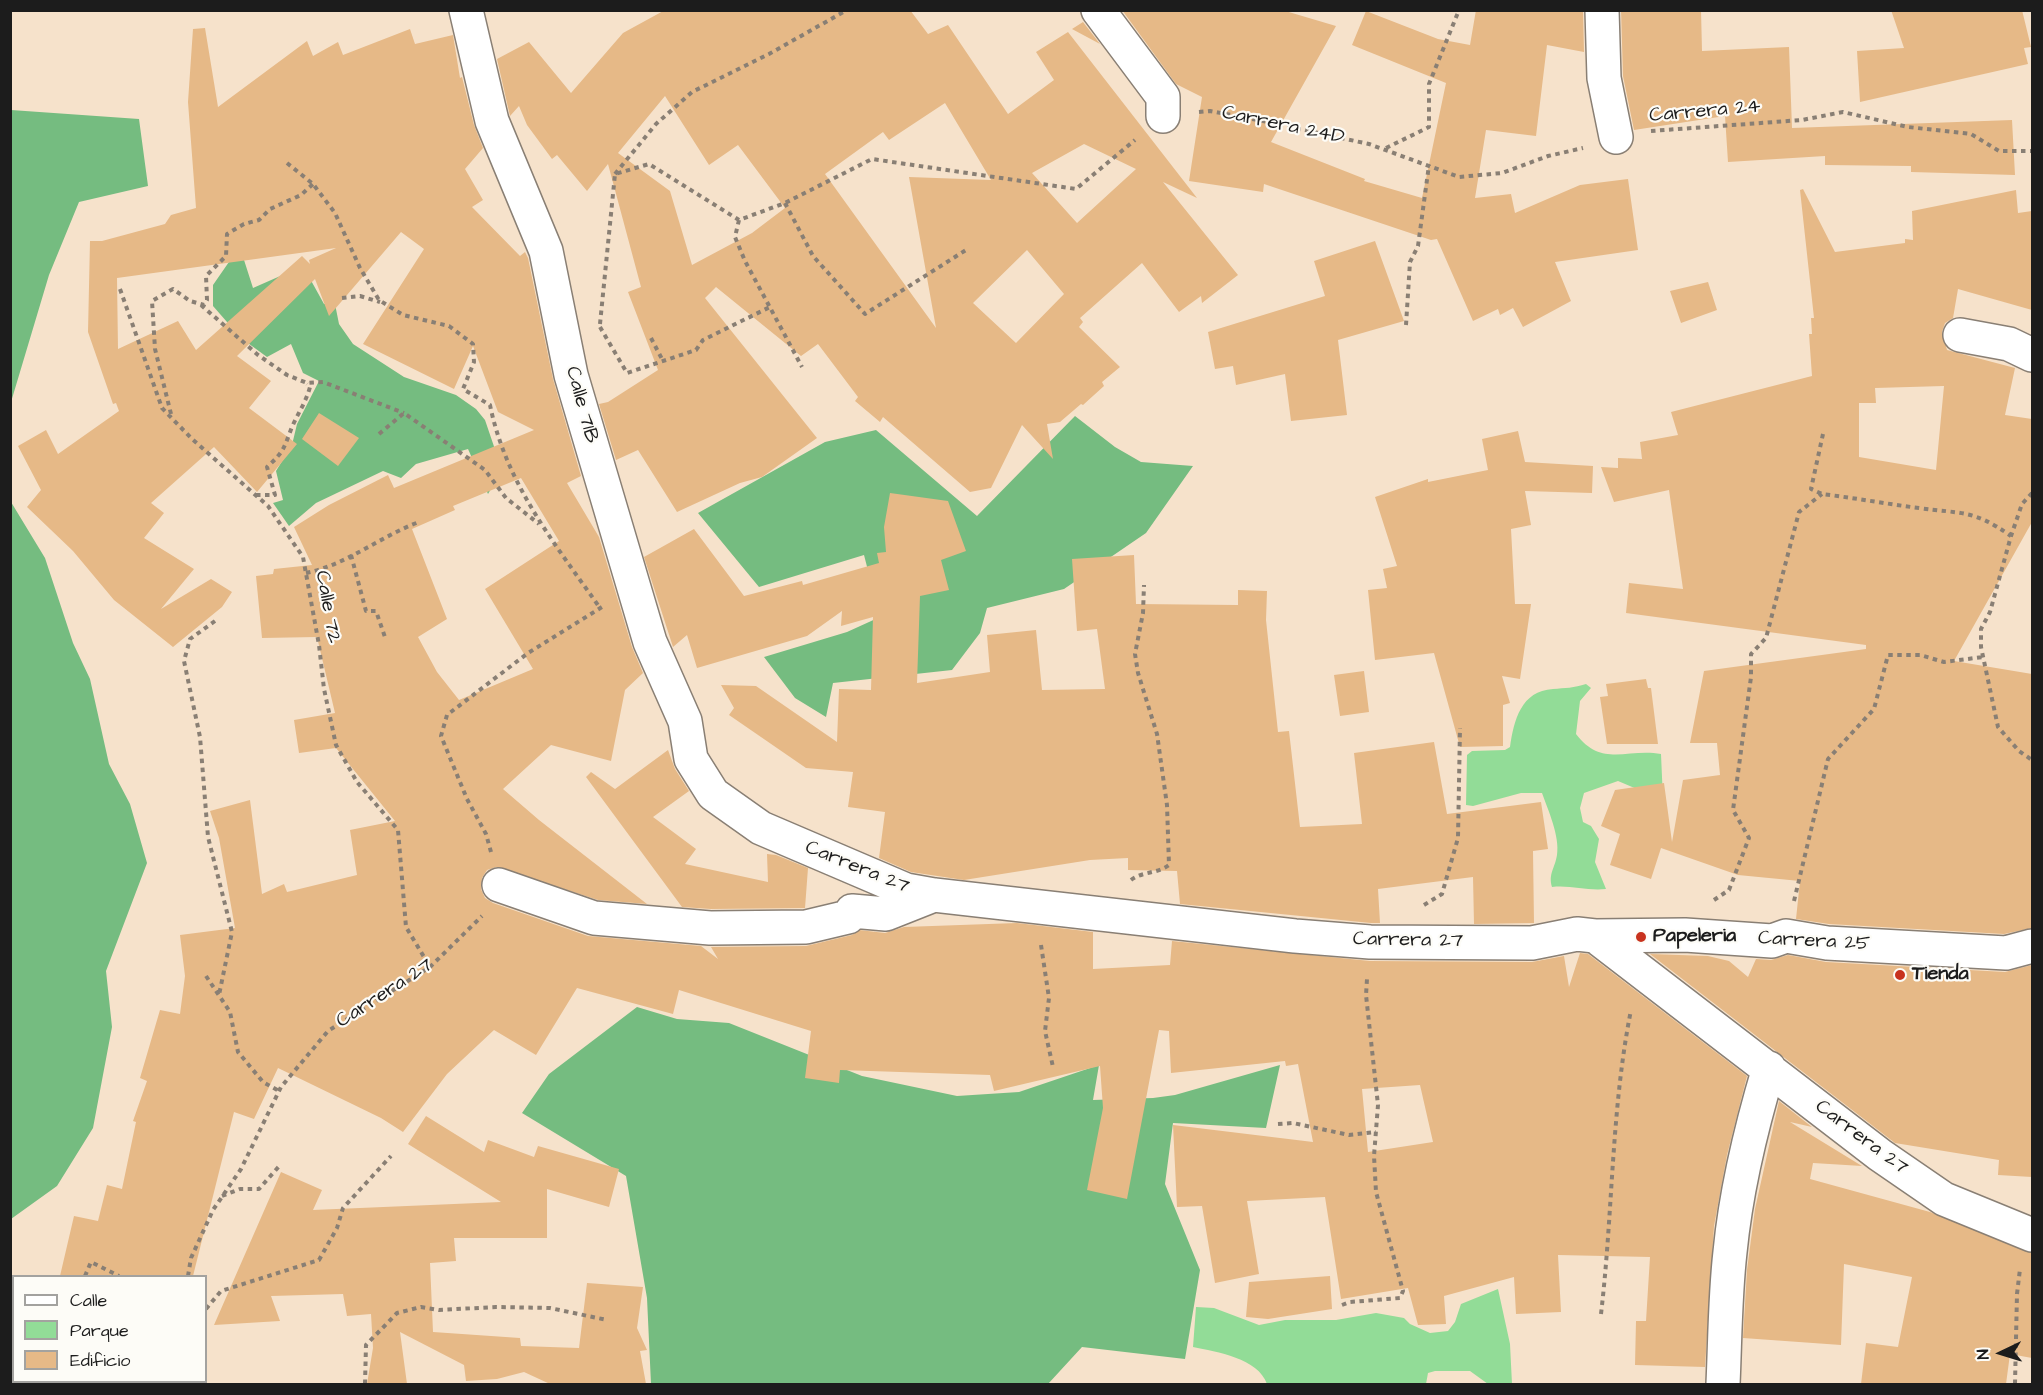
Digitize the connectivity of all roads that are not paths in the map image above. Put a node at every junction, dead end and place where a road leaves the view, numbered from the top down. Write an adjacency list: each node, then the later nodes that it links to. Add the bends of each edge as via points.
1 (466, 10): 8 (street, Calle 71B, via 492,121 546,251 571,375 650,642 685,721 691,759)
2 (1098, 10): 4 (street, via 1163,97)
3 (1602, 10): 5 (street, via 1604,78)
4 (1163, 116)
5 (1616, 137)
6 (1960, 334): 7 (street, via 2009,344)
7 (2032, 355)
8 (713, 794): 10 (street, Carrera 27, via 761,828 906,890)
9 (500, 885): 10 (street, via 594,918 710,928 806,927 848,917 852,911 886,914)
10 (934, 895): 11 (street, Carrera 27, via 1370,942 1532,943 1576,934)
11 (1595, 936): 12 (street, Carrera 25, via 1686,934 2006,952); 13 (street, Carrera 27)
12 (2032, 946)
13 (1769, 1068): 14 (street, Carrera 27, via 1880,1155 1944,1199); 15 (street, via 1736,1205)
14 (2029, 1234)
15 (1723, 1384)

